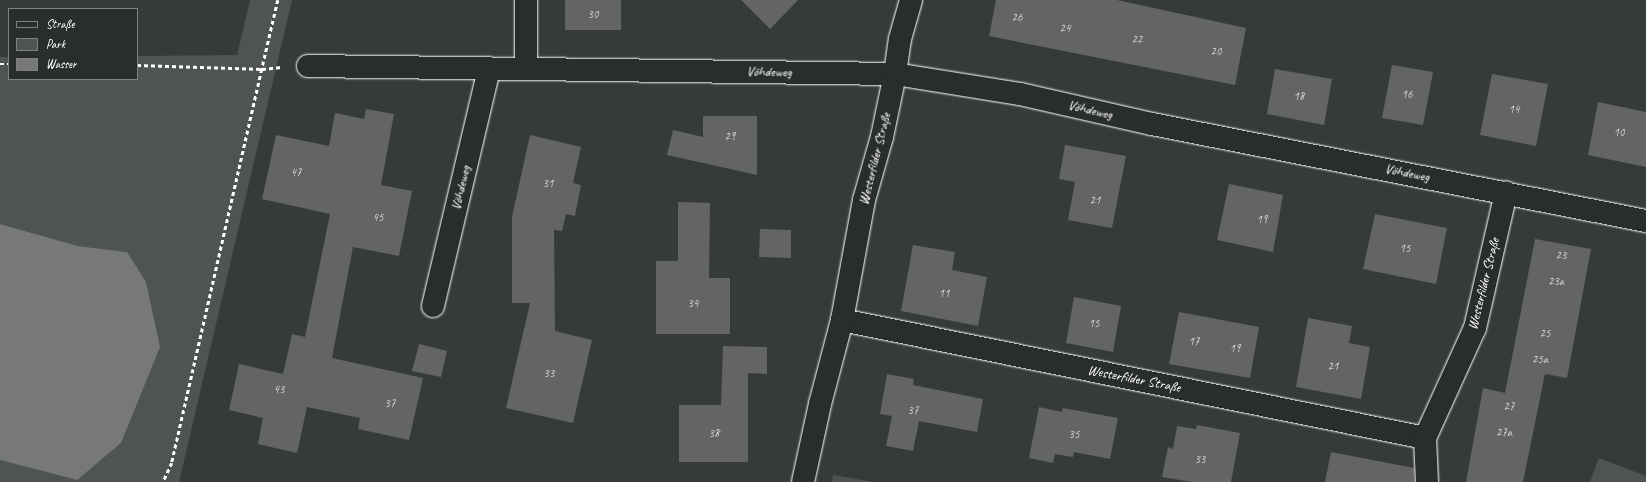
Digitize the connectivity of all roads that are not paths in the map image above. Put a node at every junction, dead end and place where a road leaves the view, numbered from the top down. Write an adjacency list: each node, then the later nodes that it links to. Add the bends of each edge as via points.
1 (526, 0): 5 (street)
2 (911, 0): 6 (street, Westerfilder Straße, via 900,39)
3 (308, 66): 4 (street, Vöhdeweg)
4 (489, 69): 5 (street, Vöhdeweg); 9 (street, Vöhdeweg)
5 (526, 69): 6 (street, Vöhdeweg)
6 (896, 74): 7 (street, Vöhdeweg, via 1020,94 1152,124); 10 (street, Westerfilder Straße, via 864,200)
7 (1506, 193): 8 (street, Vöhdeweg); 11 (street, Westerfilder Straße, via 1475,328)
8 (1646, 221)
9 (433, 306)
10 (842, 320): 11 (street, Westerfilder Straße); 12 (street, Westerfilder Straße)
11 (1424, 438): 13 (street, Westerfilder Straße)
12 (803, 482)
13 (1427, 482)

